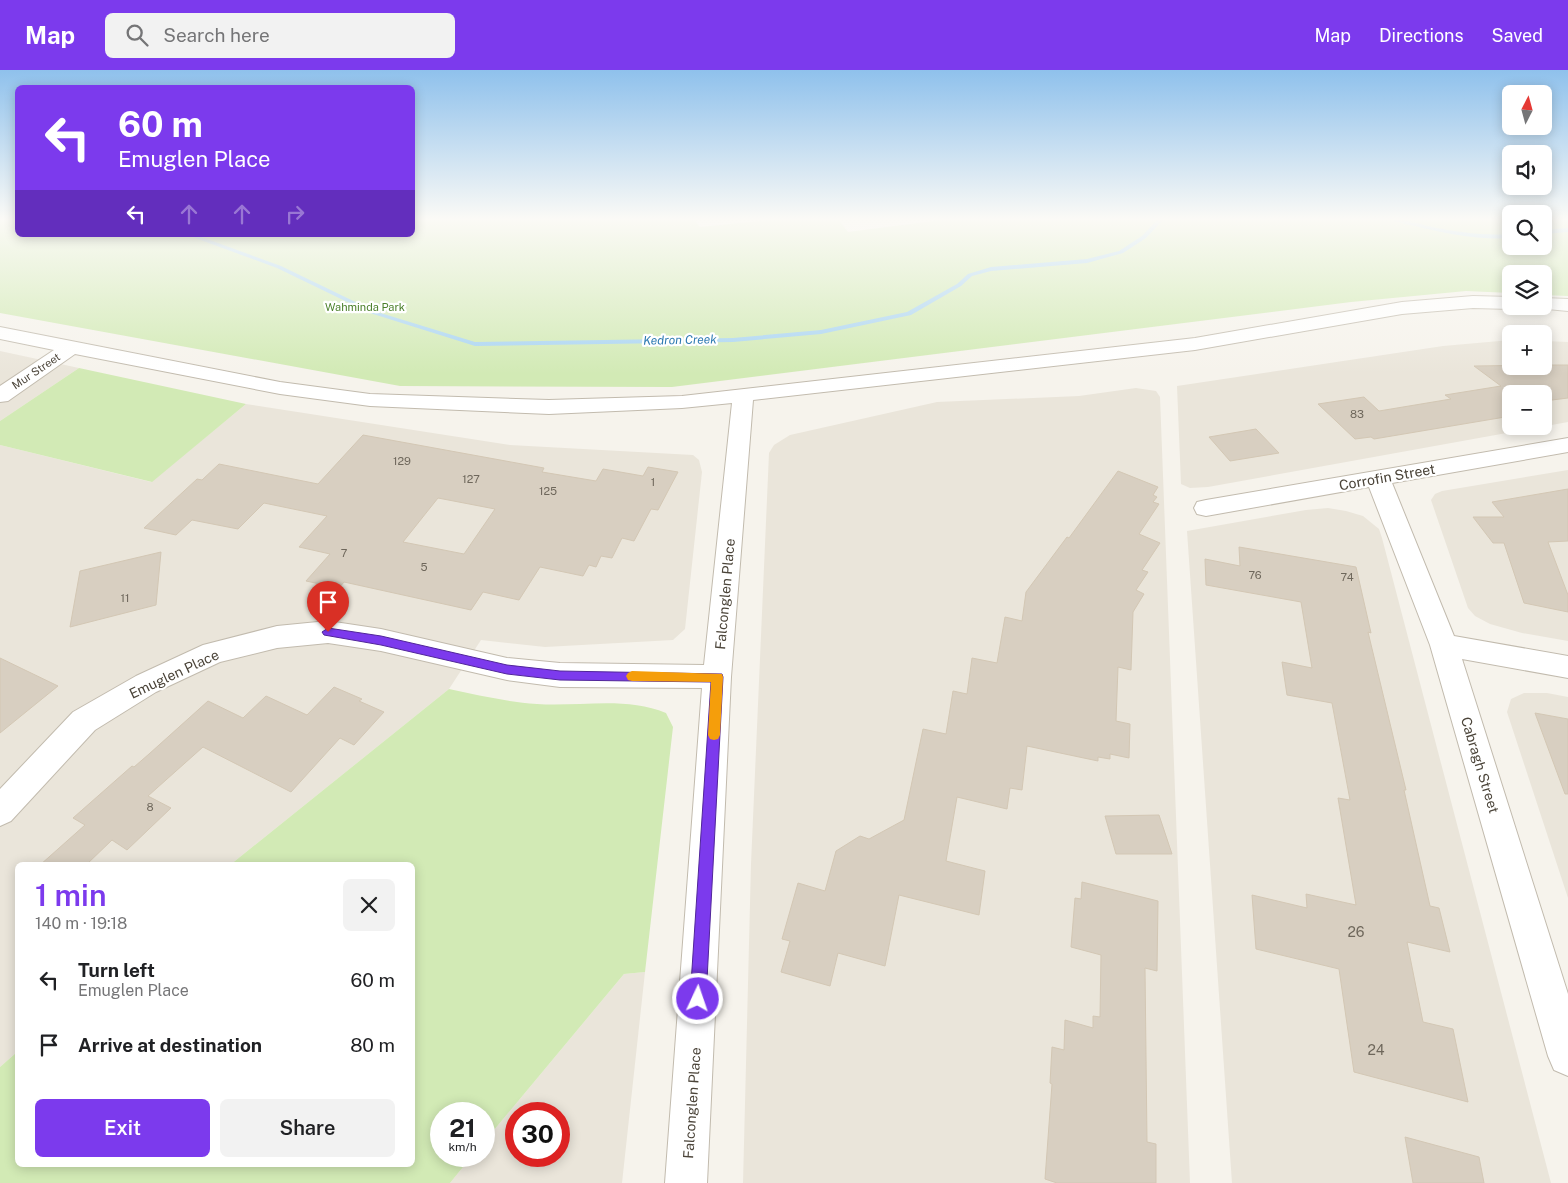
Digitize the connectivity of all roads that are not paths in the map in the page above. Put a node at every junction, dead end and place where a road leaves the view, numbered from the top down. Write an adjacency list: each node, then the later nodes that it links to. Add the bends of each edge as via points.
1 (1502, 303): 6 (street, via 1402,308 1195,344)
2 (1552, 304): 3 (street)
3 (1568, 305)
4 (0, 333): 5 (street)
5 (73, 346): 6 (street, via 280,388 370,400 549,408 682,402); 7 (street, Mur Street)
6 (743, 395): 13 (street, Falconglen Place)
7 (0, 396)
8 (1568, 445): 9 (street, Corrofin Street)
9 (1378, 479): 10 (street, Corrofin Street); 11 (street, Cabragh Street)
10 (1206, 508)
11 (1444, 645): 12 (street); 15 (street, Cabragh Street)
12 (1568, 667)
13 (717, 677): 14 (street, Emuglen Place, via 560,675 507,670 381,640 328,632 278,636 213,653 146,684 84,721); 16 (street, Falconglen Place)
14 (0, 811)
15 (1568, 1056)
16 (686, 1183)

